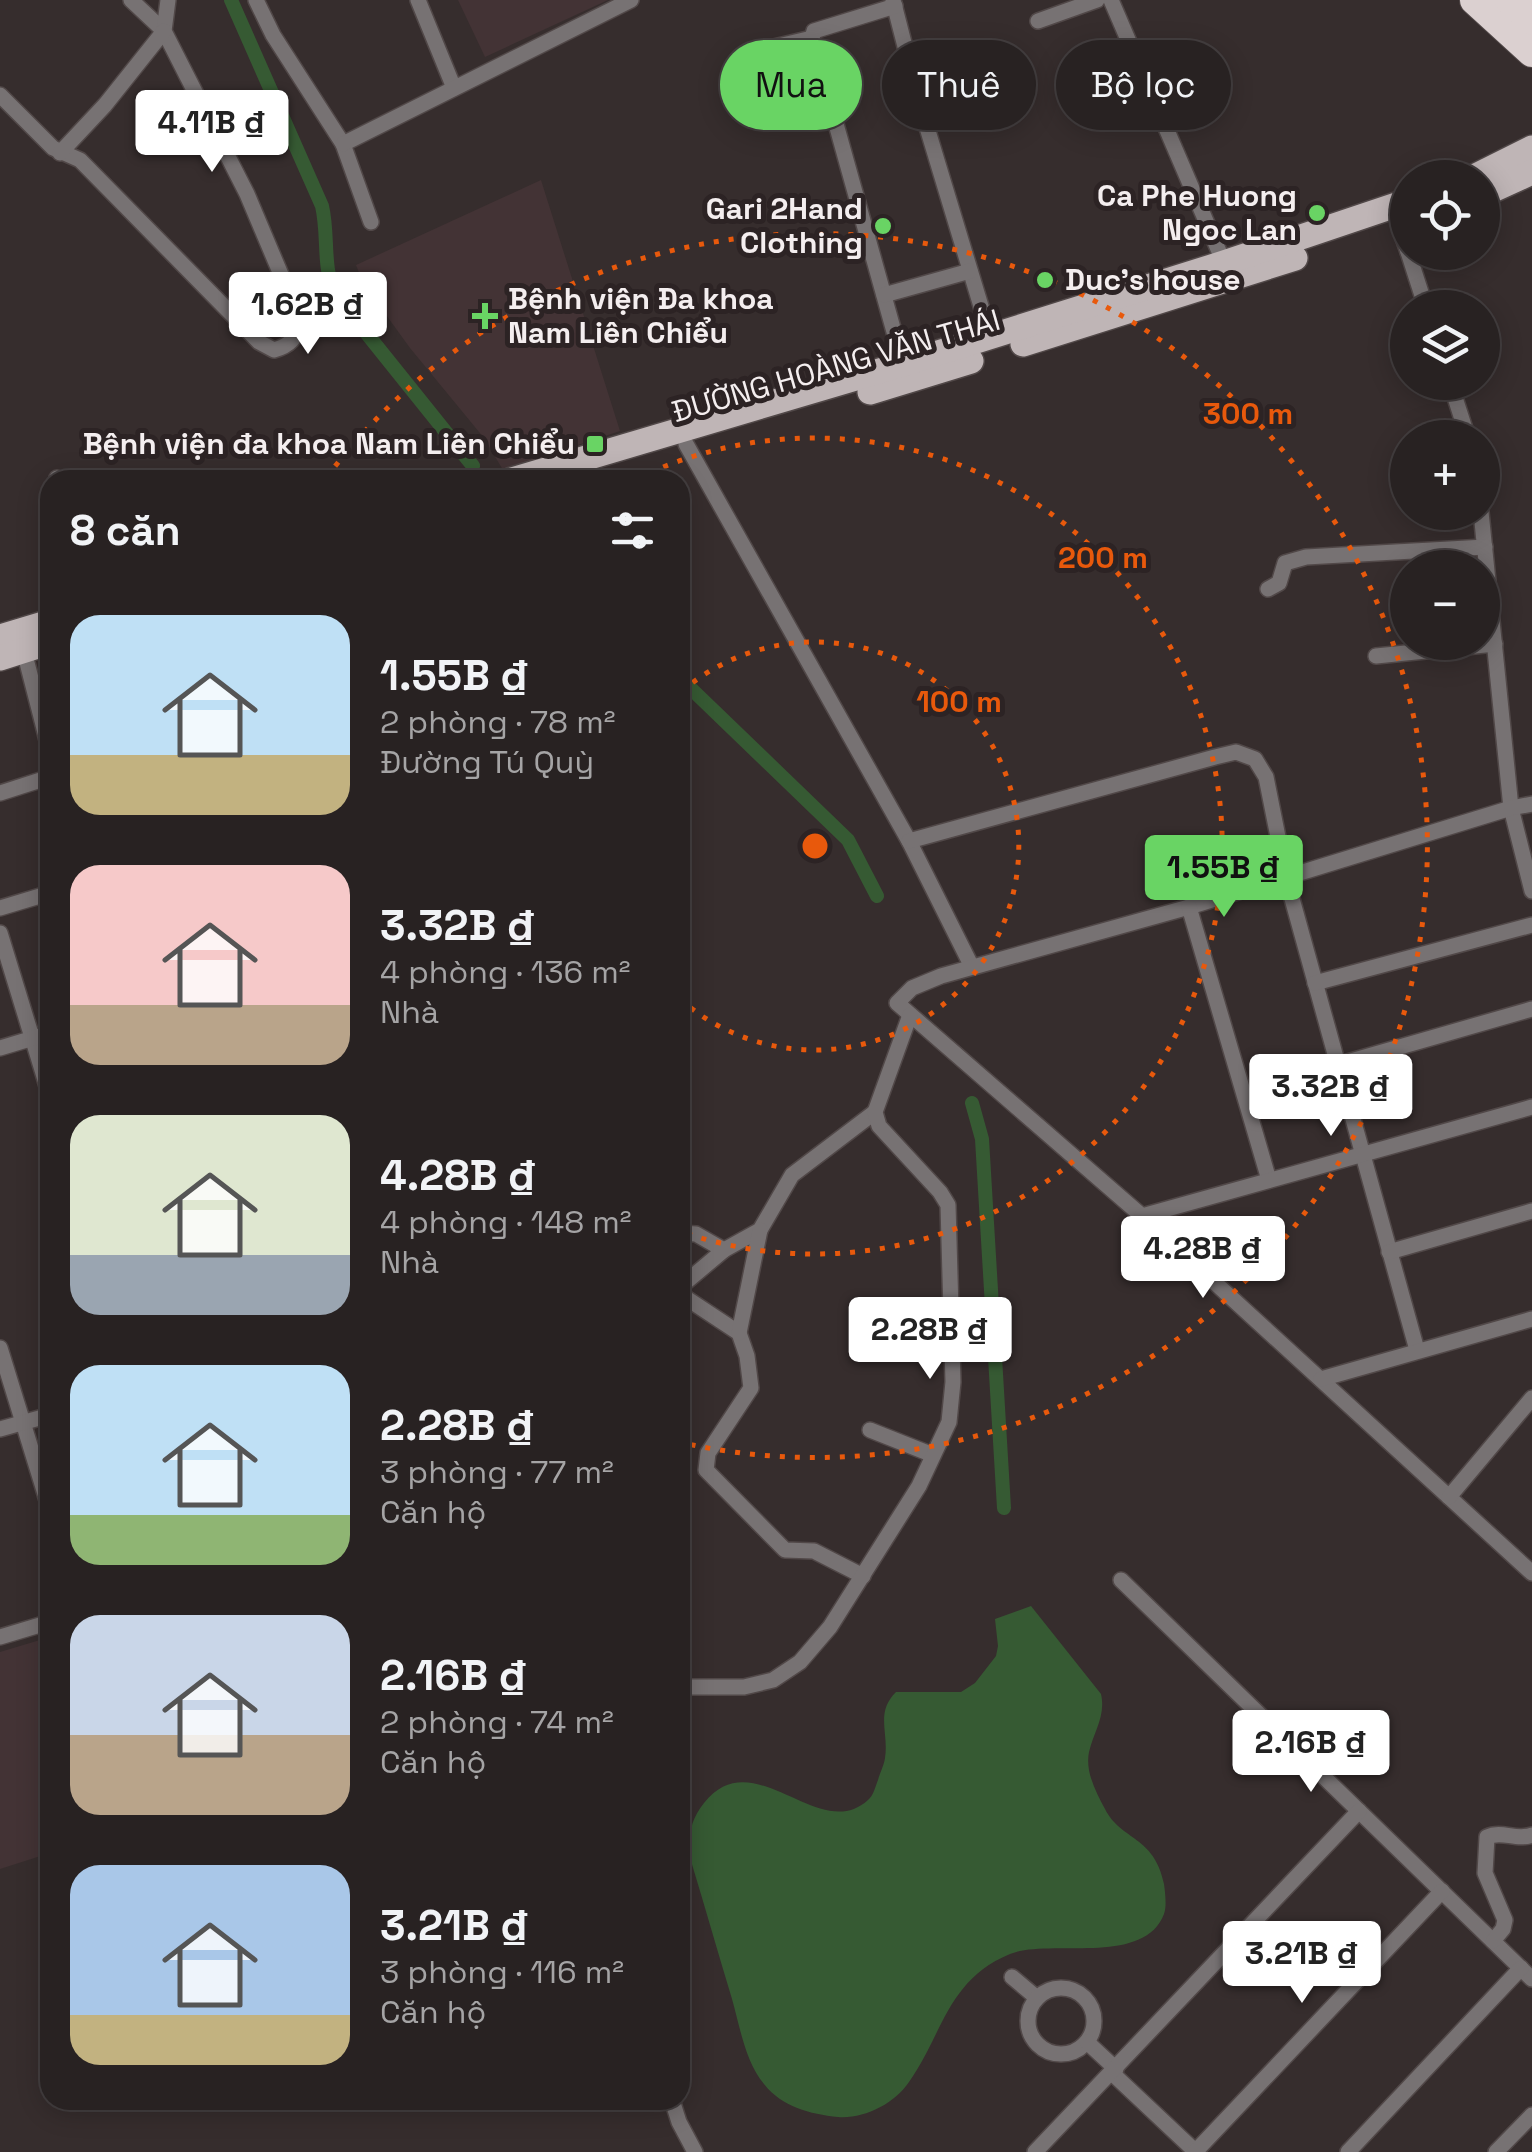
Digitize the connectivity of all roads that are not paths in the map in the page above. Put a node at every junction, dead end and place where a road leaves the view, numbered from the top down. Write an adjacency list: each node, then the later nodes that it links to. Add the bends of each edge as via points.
1 (131, 0): 13 (street)
2 (168, 0): 13 (street)
3 (256, 0): 19 (street)
4 (418, 0): 17 (street)
5 (631, 0): 17 (street)
6 (1096, 0): 12 (street)
7 (1112, 0): 28 (street)
8 (1476, 0): 16 (highway)
9 (1510, 0): 11 (highway)
10 (894, 3): 14 (street, via 814,31); 29 (street)
11 (1532, 20)
12 (1038, 21)
13 (164, 31): 21 (street); 21 (street, via 294,304 301,322 291,342 274,350 259,342 80,160)
14 (812, 38): 15 (street); 30 (street)
15 (804, 40)
16 (1532, 52)
17 (454, 88): 19 (street)
18 (0, 95): 21 (street)
19 (343, 144): 27 (street)
20 (1532, 148): 22 (main road)
21 (60, 152)
22 (1500, 164)
23 (1532, 172): 24 (main road)
24 (1500, 186)
25 (1390, 218): 28 (main road, ĐƯỜNG HOÀNG VĂN THÁI)
26 (1390, 219): 33 (main road, ĐƯỜNG HOÀNG VĂN THÁI, via 1215,285)
27 (371, 222)
28 (1224, 263): 31 (main road, ĐƯỜNG HOÀNG VĂN THÁI)
29 (970, 271): 30 (street, ĐƯỜNG HOÀNG VĂN THÁI); 31 (street)
30 (884, 295): 32 (street)
31 (990, 336): 32 (main road, ĐƯỜNG HOÀNG VĂN THÁI)
32 (903, 364): 34 (main road, ĐƯỜNG HOÀNG VĂN THÁI)
33 (686, 444): 35 (main road, ĐƯỜNG HOÀNG VĂN THÁI); 52 (street)
34 (581, 470)
35 (585, 470)
36 (1483, 530): 37 (street)
37 (1485, 547): 38 (street); 39 (street, via 1289,561 1279,584)
38 (1485, 550)
39 (1268, 589)
40 (40, 625): 41 (main road)
41 (0, 638)
42 (40, 645): 43 (main road)
43 (12, 654): 47 (street)
44 (1390, 655): 45 (street)
45 (1376, 656)
46 (1497, 660): 51 (street)
47 (40, 726)
48 (40, 779): 49 (street)
49 (0, 793)
50 (1532, 804): 51 (street)
51 (1511, 808): 53 (street); 54 (street)
52 (909, 841): 53 (street, via 1236,752 1256,759 1266,777); 60 (street)
53 (1286, 877): 56 (street); 61 (street)
54 (1532, 891)
55 (40, 896): 57 (street)
56 (1189, 907): 60 (street); 72 (street)
57 (0, 908)
58 (1532, 926): 61 (street)
59 (0, 933): 65 (street)
60 (972, 966): 63 (street, via 912,988 897,1003)
61 (1315, 983): 68 (street)
62 (1532, 1009): 68 (street)
63 (910, 1015): 70 (street); 74 (street)
64 (40, 1036): 65 (street)
65 (32, 1038): 66 (street); 67 (street)
66 (0, 1048)
67 (40, 1064)
68 (1338, 1065): 71 (street)
69 (1532, 1107): 71 (street)
70 (875, 1112): 75 (street, via 792,1174); 91 (street, via 879,1126 948,1205 953,1382 949,1422)
71 (1362, 1154): 72 (street); 78 (street)
72 (1269, 1180): 74 (street)
73 (1532, 1210): 78 (street)
74 (1142, 1216): 85 (street)
75 (760, 1230): 77 (street); 82 (street)
76 (690, 1234): 77 (street)
77 (724, 1250): 79 (street)
78 (1389, 1252): 84 (street)
79 (690, 1282)
80 (690, 1298): 82 (street)
81 (1532, 1319): 84 (street)
82 (739, 1333): 95 (street, via 751,1388 708,1452 706,1470 786,1550 814,1551)
83 (0, 1348): 88 (street)
84 (1417, 1350): 85 (street)
85 (1321, 1378): 93 (street)
86 (1532, 1398): 93 (street)
87 (40, 1418): 88 (street)
88 (23, 1423): 89 (street); 92 (street)
89 (0, 1430)
90 (870, 1430): 91 (street)
91 (934, 1454): 95 (street)
92 (40, 1478)
93 (1450, 1497): 94 (street)
94 (1529, 1565)
95 (863, 1576): 99 (street, via 800,1662 773,1680)
96 (1121, 1580): 100 (street)
97 (40, 1625): 98 (street)
98 (0, 1637)
99 (690, 1687)
100 (1359, 1811): 102 (street); 108 (street)
101 (1532, 1836): 103 (street, via 1487,1836 1485,1873 1504,1920)
102 (1442, 1891): 103 (street); 113 (street)
103 (1493, 1941): 104 (street)
104 (1527, 1974): 114 (street)
105 (1012, 1977): 106 (street)
106 (1036, 1998): 107 (street, via 1059,1987 1080,1993 1094,2010); 107 (street, via 1028,2026 1038,2045 1069,2054)
107 (1087, 2042): 108 (street)
108 (1114, 2071): 112 (street); 113 (street)
109 (675, 2110): 111 (street)
110 (1529, 2125): 115 (street)
111 (694, 2152)
112 (1035, 2152)
113 (1195, 2152)
114 (1348, 2152)
115 (1496, 2152)

